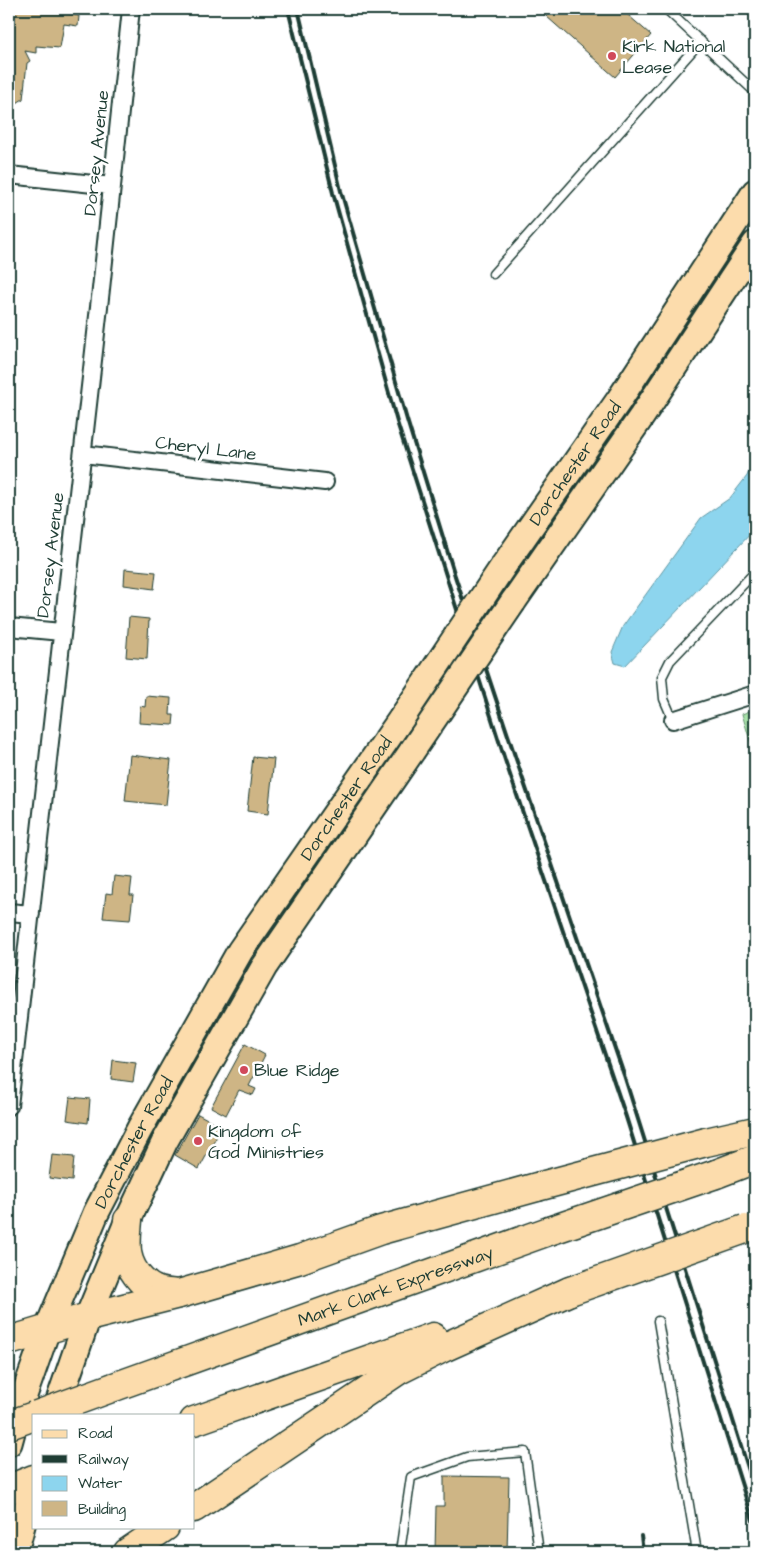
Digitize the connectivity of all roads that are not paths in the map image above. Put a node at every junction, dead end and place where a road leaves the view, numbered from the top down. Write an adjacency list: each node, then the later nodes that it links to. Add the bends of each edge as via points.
1 (131, 9): 6 (street, Dorsey Avenue)
2 (666, 9): 3 (lane)
3 (701, 41): 4 (lane); 9 (lane)
4 (755, 92)
5 (9, 175): 6 (street)
6 (112, 186): 10 (street, Dorsey Avenue)
7 (755, 192): 28 (main road, Dorchester Road, bridge, via 619,400 240,951 96,1213)
8 (755, 244): 22 (main road, Dorchester Road, bridge, via 642,416 264,966 165,1141)
9 (494, 274)
10 (82, 454): 11 (street, Cheryl Lane); 14 (street, Dorsey Avenue)
11 (325, 482)
12 (755, 572): 16 (lane, via 670,661 662,676 664,699)
13 (9, 627): 14 (street)
14 (61, 632): 18 (street, Dorsey Avenue)
15 (755, 694): 16 (street)
16 (674, 720)
17 (9, 912): 18 (street)
18 (31, 914): 19 (street, Dorsey Avenue)
19 (9, 1106)
20 (755, 1131): 25 (highway, bridge, via 381,1230 300,1259)
21 (755, 1159): 30 (highway, Mark Clark Expressway, bridge)
22 (128, 1220): 25 (highway, via 126,1247 129,1264 137,1276 157,1291); 26 (main road, Dorchester Road)
23 (750, 1227): 24 (highway, bridge)
24 (570, 1291): 33 (highway); 39 (highway, via 399,1370)
25 (179, 1294): 26 (highway)
26 (88, 1317): 28 (highway); 31 (main road, Dorchester Road)
27 (658, 1321): 45 (lane)
28 (47, 1330): 29 (highway); 35 (main road, Dorchester Road)
29 (9, 1341)
30 (38, 1414)
31 (54, 1414)
32 (32, 1416): 34 (highway, Mark Clark Expressway, bridge)
33 (195, 1421)
34 (9, 1425)
35 (9, 1444)
36 (32, 1481): 38 (highway)
37 (32, 1488): 41 (main road)
38 (9, 1489)
39 (195, 1507)
40 (164, 1528): 42 (highway)
41 (15, 1552)
42 (128, 1552)
43 (400, 1552): 44 (lane, via 411,1477 467,1456 525,1452)
44 (539, 1552)
45 (697, 1552)

